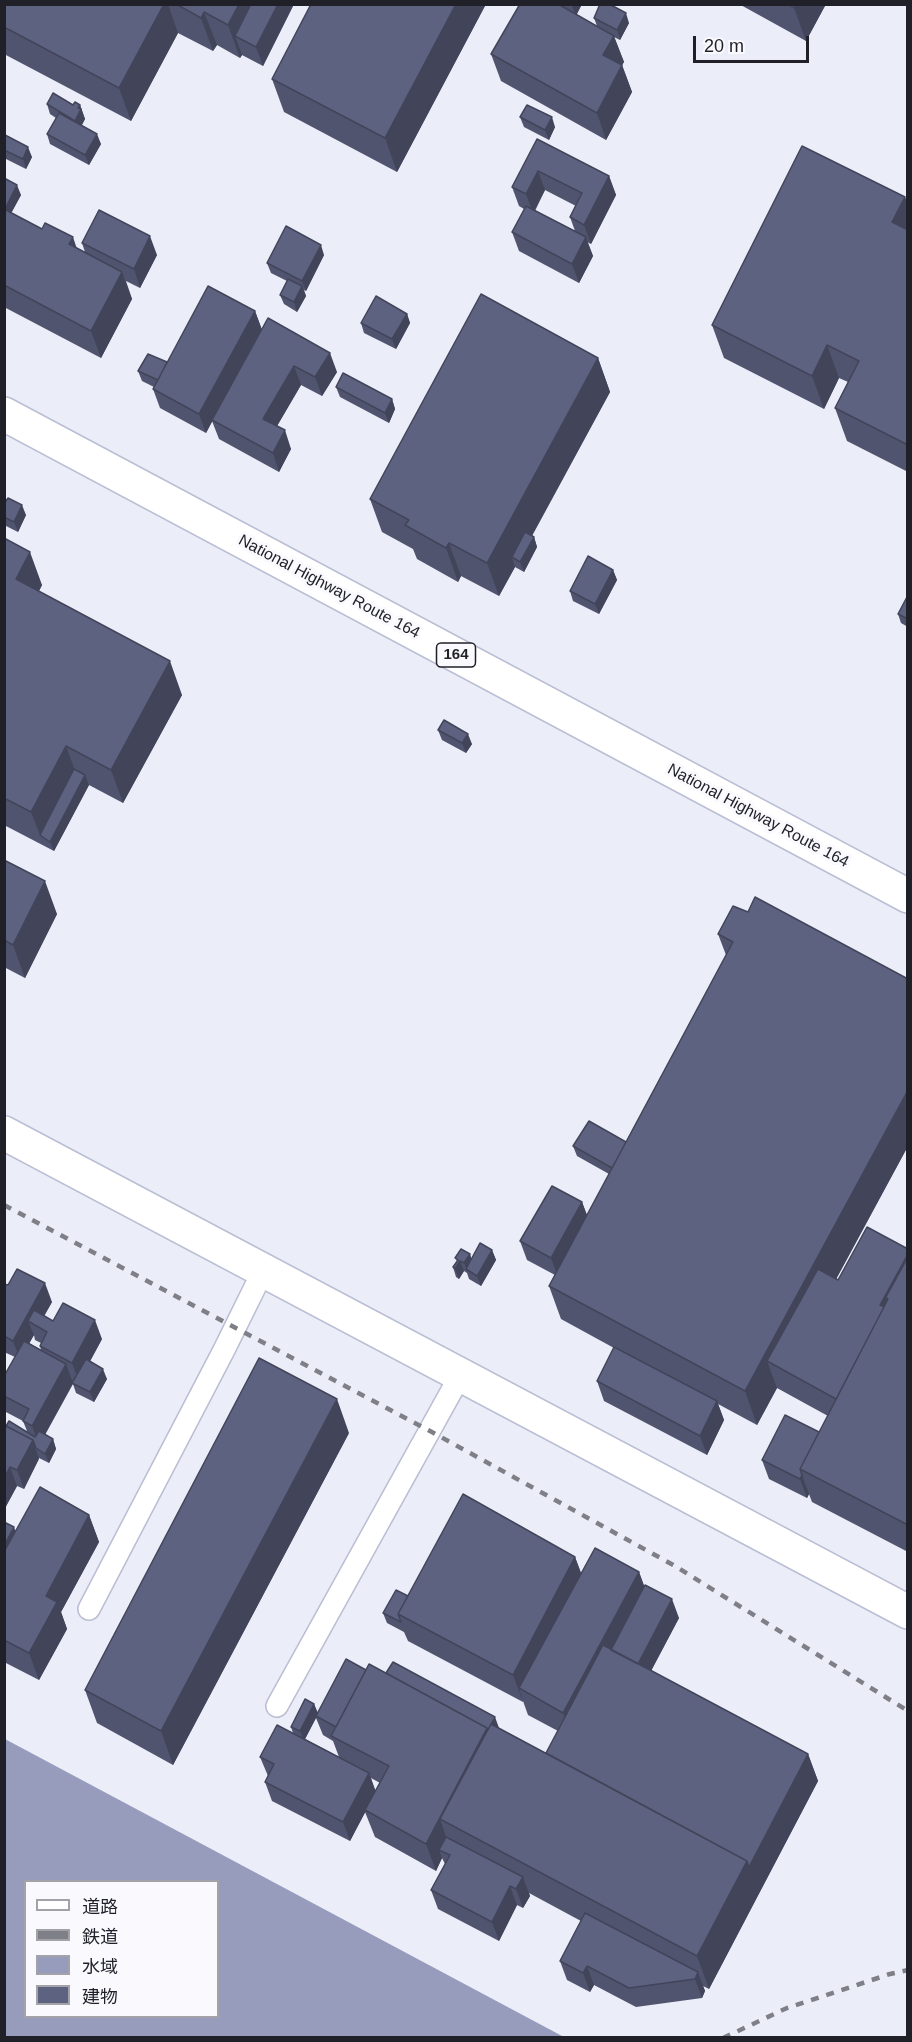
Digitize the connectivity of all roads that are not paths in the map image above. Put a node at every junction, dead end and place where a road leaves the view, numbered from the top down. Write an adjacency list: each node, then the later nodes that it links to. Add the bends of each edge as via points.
1 (4, 414): 2 (main road, National Highway Route 164 / 164)
2 (908, 896)
3 (4, 1132): 4 (main road)
4 (263, 1271): 5 (main road); 6 (lane)
5 (460, 1374): 7 (main road); 8 (lane)
6 (89, 1609)
7 (908, 1612)
8 (277, 1706)

